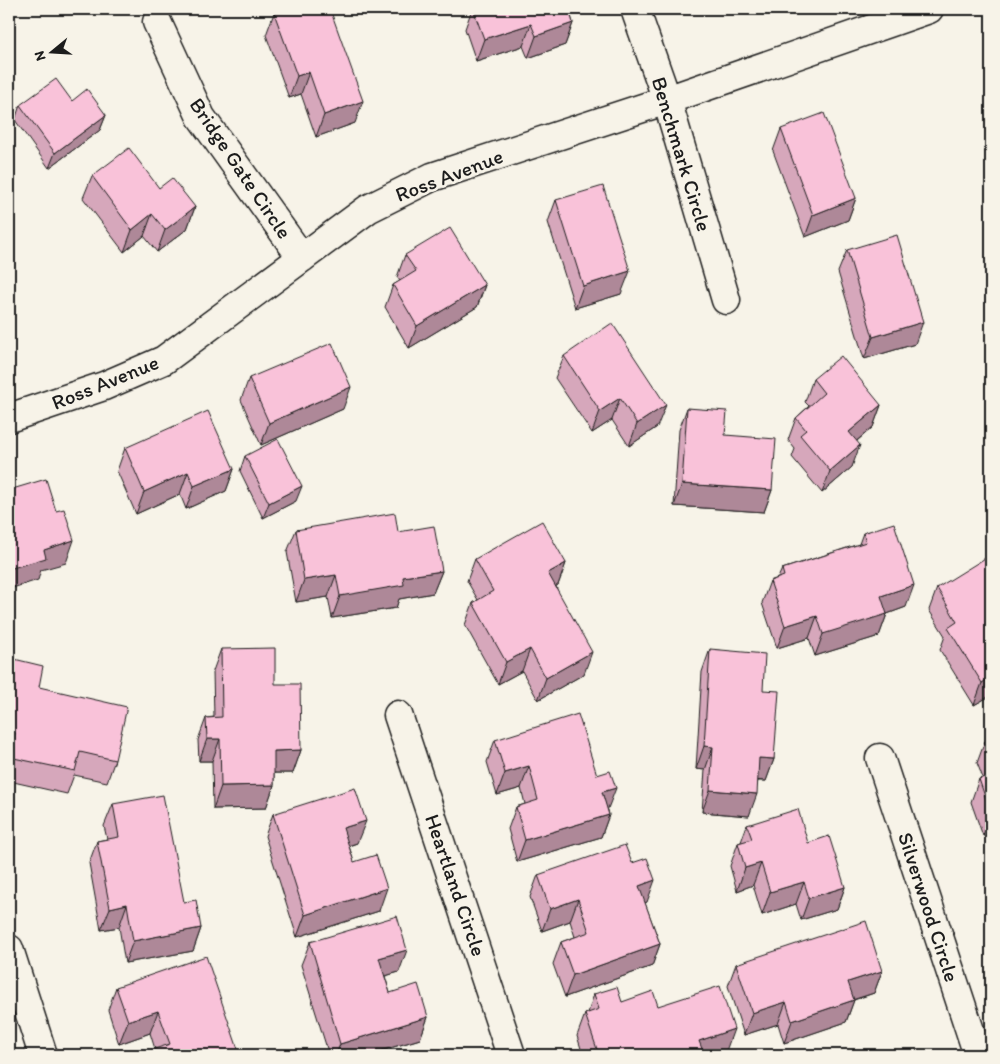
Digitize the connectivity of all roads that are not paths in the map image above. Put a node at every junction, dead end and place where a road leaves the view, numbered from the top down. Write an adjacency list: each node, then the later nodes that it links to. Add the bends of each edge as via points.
1 (635, 9): 4 (street, Benchmark Circle)
2 (929, 9): 4 (street, Ross Avenue)
3 (157, 22): 5 (street, Bridge Gate Circle, via 201,117)
4 (666, 100): 5 (street, Ross Avenue, via 432,177 368,209); 6 (street, Benchmark Circle)
5 (302, 258): 7 (street, Ross Avenue, via 164,360 104,386)
6 (726, 300)
7 (9, 418)
8 (398, 716): 12 (street, Heartland Circle)
9 (880, 758): 13 (street, Silverwood Circle)
10 (9, 949): 11 (street)
11 (43, 1055)
12 (511, 1055)
13 (978, 1055)

